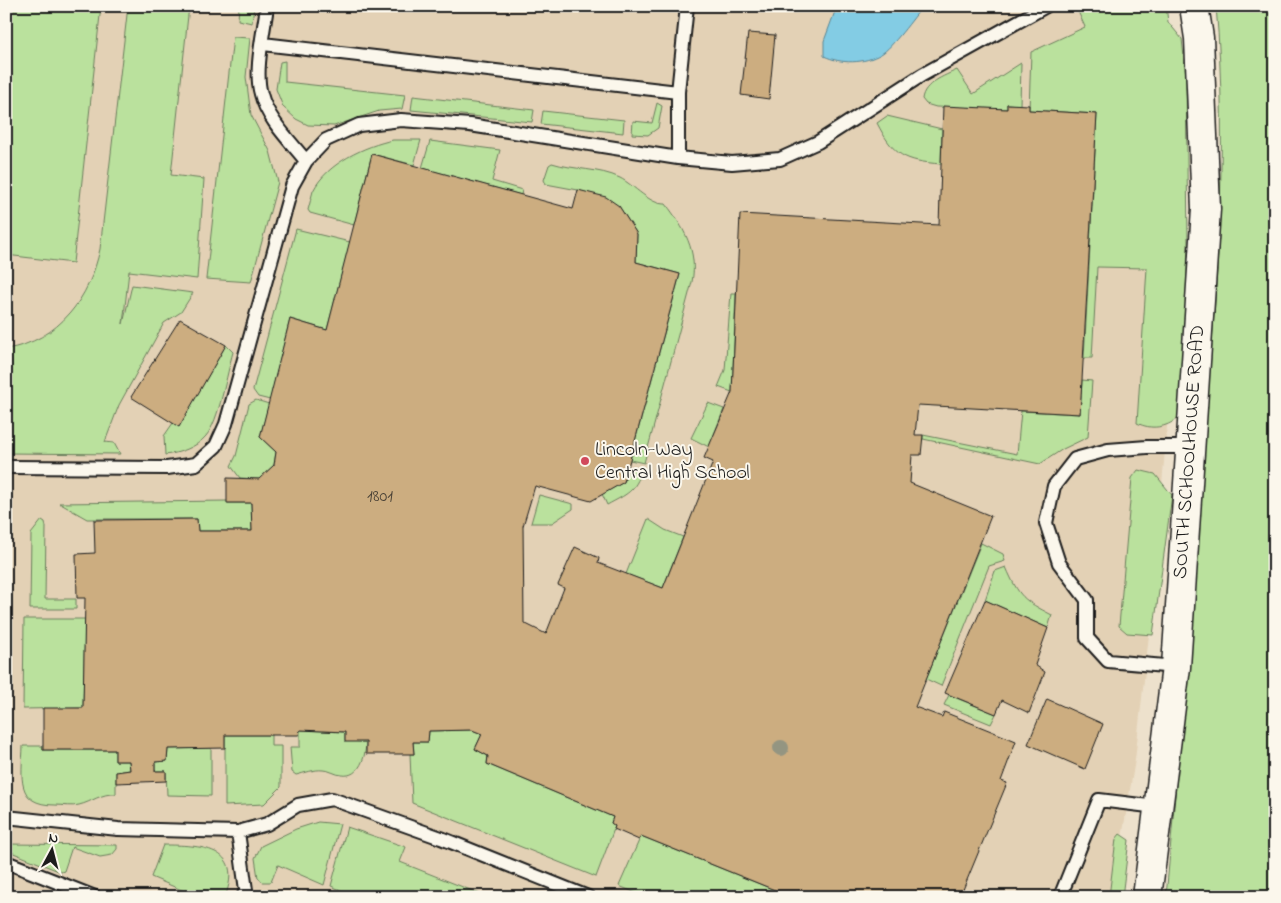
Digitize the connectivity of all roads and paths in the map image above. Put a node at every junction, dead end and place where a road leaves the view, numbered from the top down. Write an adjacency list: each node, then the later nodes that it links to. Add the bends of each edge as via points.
1 (267, 6): 5 (lane)
2 (687, 6): 6 (lane)
3 (1046, 6): 7 (lane, via 922,75 818,142 780,159 732,163)
4 (1194, 6): 9 (street, SOUTH SCHOOLHOUSE ROAD, via 1206,209)
5 (263, 44): 6 (lane); 8 (lane, via 258,82 261,97)
6 (678, 92): 7 (lane)
7 (678, 158): 8 (lane, via 470,125 401,120 359,125 326,140)
8 (306, 161): 10 (lane, via 292,186 282,216 226,424 208,456 196,464 167,468)
9 (1190, 447): 11 (street, SOUTH SCHOOLHOUSE ROAD); 11 (lane, via 1108,450 1075,459 1054,486 1046,523 1059,563 1087,600 1087,638 1108,661)
10 (6, 467)
11 (1176, 667): 12 (street, SOUTH SCHOOLHOUSE ROAD)
12 (1157, 807): 19 (lane, via 1099,800); 20 (street, SOUTH SCHOOLHOUSE ROAD)
13 (6, 817): 14 (lane, via 118,828)
14 (238, 832): 17 (lane, via 246,890); 18 (lane, via 267,824 298,805 332,799 441,838)
15 (6, 862): 16 (lane)
16 (95, 897)
17 (243, 897)
18 (588, 897)
19 (1060, 897)
20 (1147, 897)

